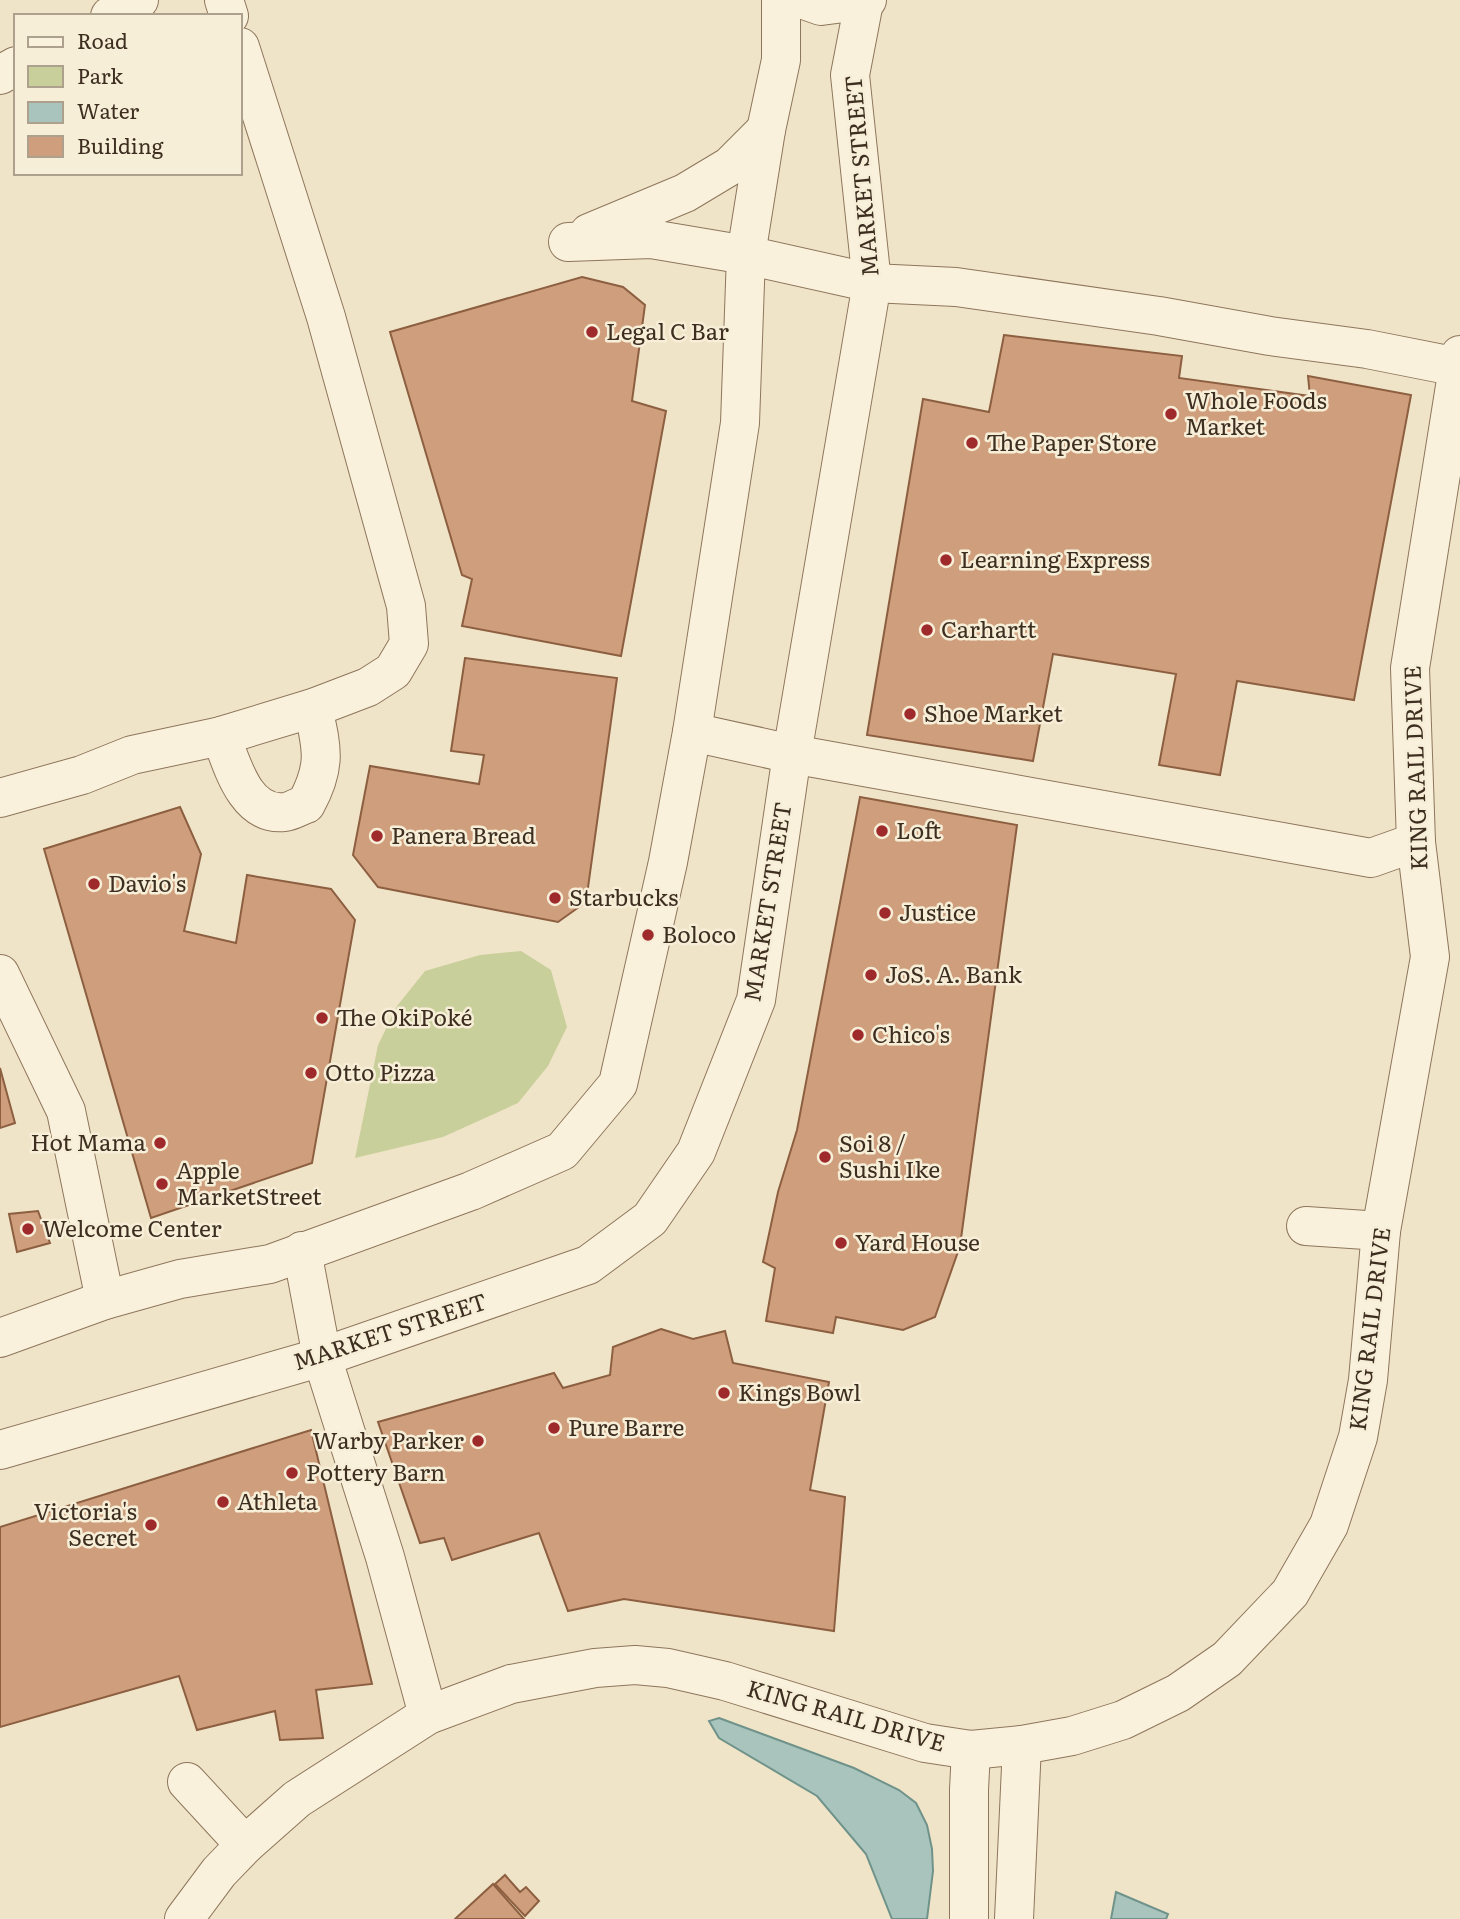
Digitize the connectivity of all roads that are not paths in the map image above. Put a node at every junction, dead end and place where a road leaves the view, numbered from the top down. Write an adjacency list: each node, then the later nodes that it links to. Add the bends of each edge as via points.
1 (139, 0): 5 (street)
2 (781, 0): 7 (street, via 781,60)
3 (804, 0): 4 (street, MARKET STREET, via 821,6)
4 (866, 1): 9 (street, MARKET STREET, via 850,75)
5 (114, 14)
6 (242, 53): 11 (street, via 327,317 406,606 409,644 393,671 368,687)
7 (766, 131): 8 (street); 8 (street, via 730,166 685,193 568,242 651,239)
8 (746, 255): 9 (street); 12 (street, via 740,423)
9 (872, 283): 10 (street, via 970,289 1269,337); 14 (street, MARKET STREET)
10 (1459, 361): 16 (street, KING RAIL DRIVE, via 1410,668)
11 (313, 708): 13 (street); 13 (street, via 322,747 317,784 306,804 284,812 261,808 241,787)
12 (692, 732): 14 (street); 20 (street, via 618,1084 562,1151 471,1191)
13 (221, 736): 15 (street, via 132,755 82,775)
14 (792, 754): 16 (street, via 1371,858); 23 (street, MARKET STREET, via 755,1000 696,1152 650,1219 588,1265)
15 (0, 798)
16 (1416, 842): 19 (street, KING RAIL DRIVE, via 1430,957)
17 (0, 974): 21 (street, via 66,1111)
18 (1306, 1227): 19 (street)
19 (1381, 1231): 26 (street, KING RAIL DRIVE, via 1368,1380 1358,1437 1329,1525 1290,1593 1227,1659 1178,1693 1122,1720 1072,1736)
20 (302, 1251): 21 (street, via 270,1265 180,1279); 23 (street)
21 (105, 1300): 22 (street)
22 (0, 1338)
23 (322, 1357): 24 (street, MARKET STREET); 25 (street)
24 (0, 1450)
25 (428, 1714): 27 (street, KING RAIL DRIVE, via 511,1684 635,1665 725,1681 925,1743); 29 (street, KING RAIL DRIVE, via 297,1799)
26 (1021, 1745): 27 (street, KING RAIL DRIVE); 32 (street)
27 (971, 1750): 31 (street)
28 (187, 1782): 29 (street)
29 (245, 1845): 30 (street, KING RAIL DRIVE)
30 (184, 1919)
31 (969, 1919)
32 (1014, 1919)

